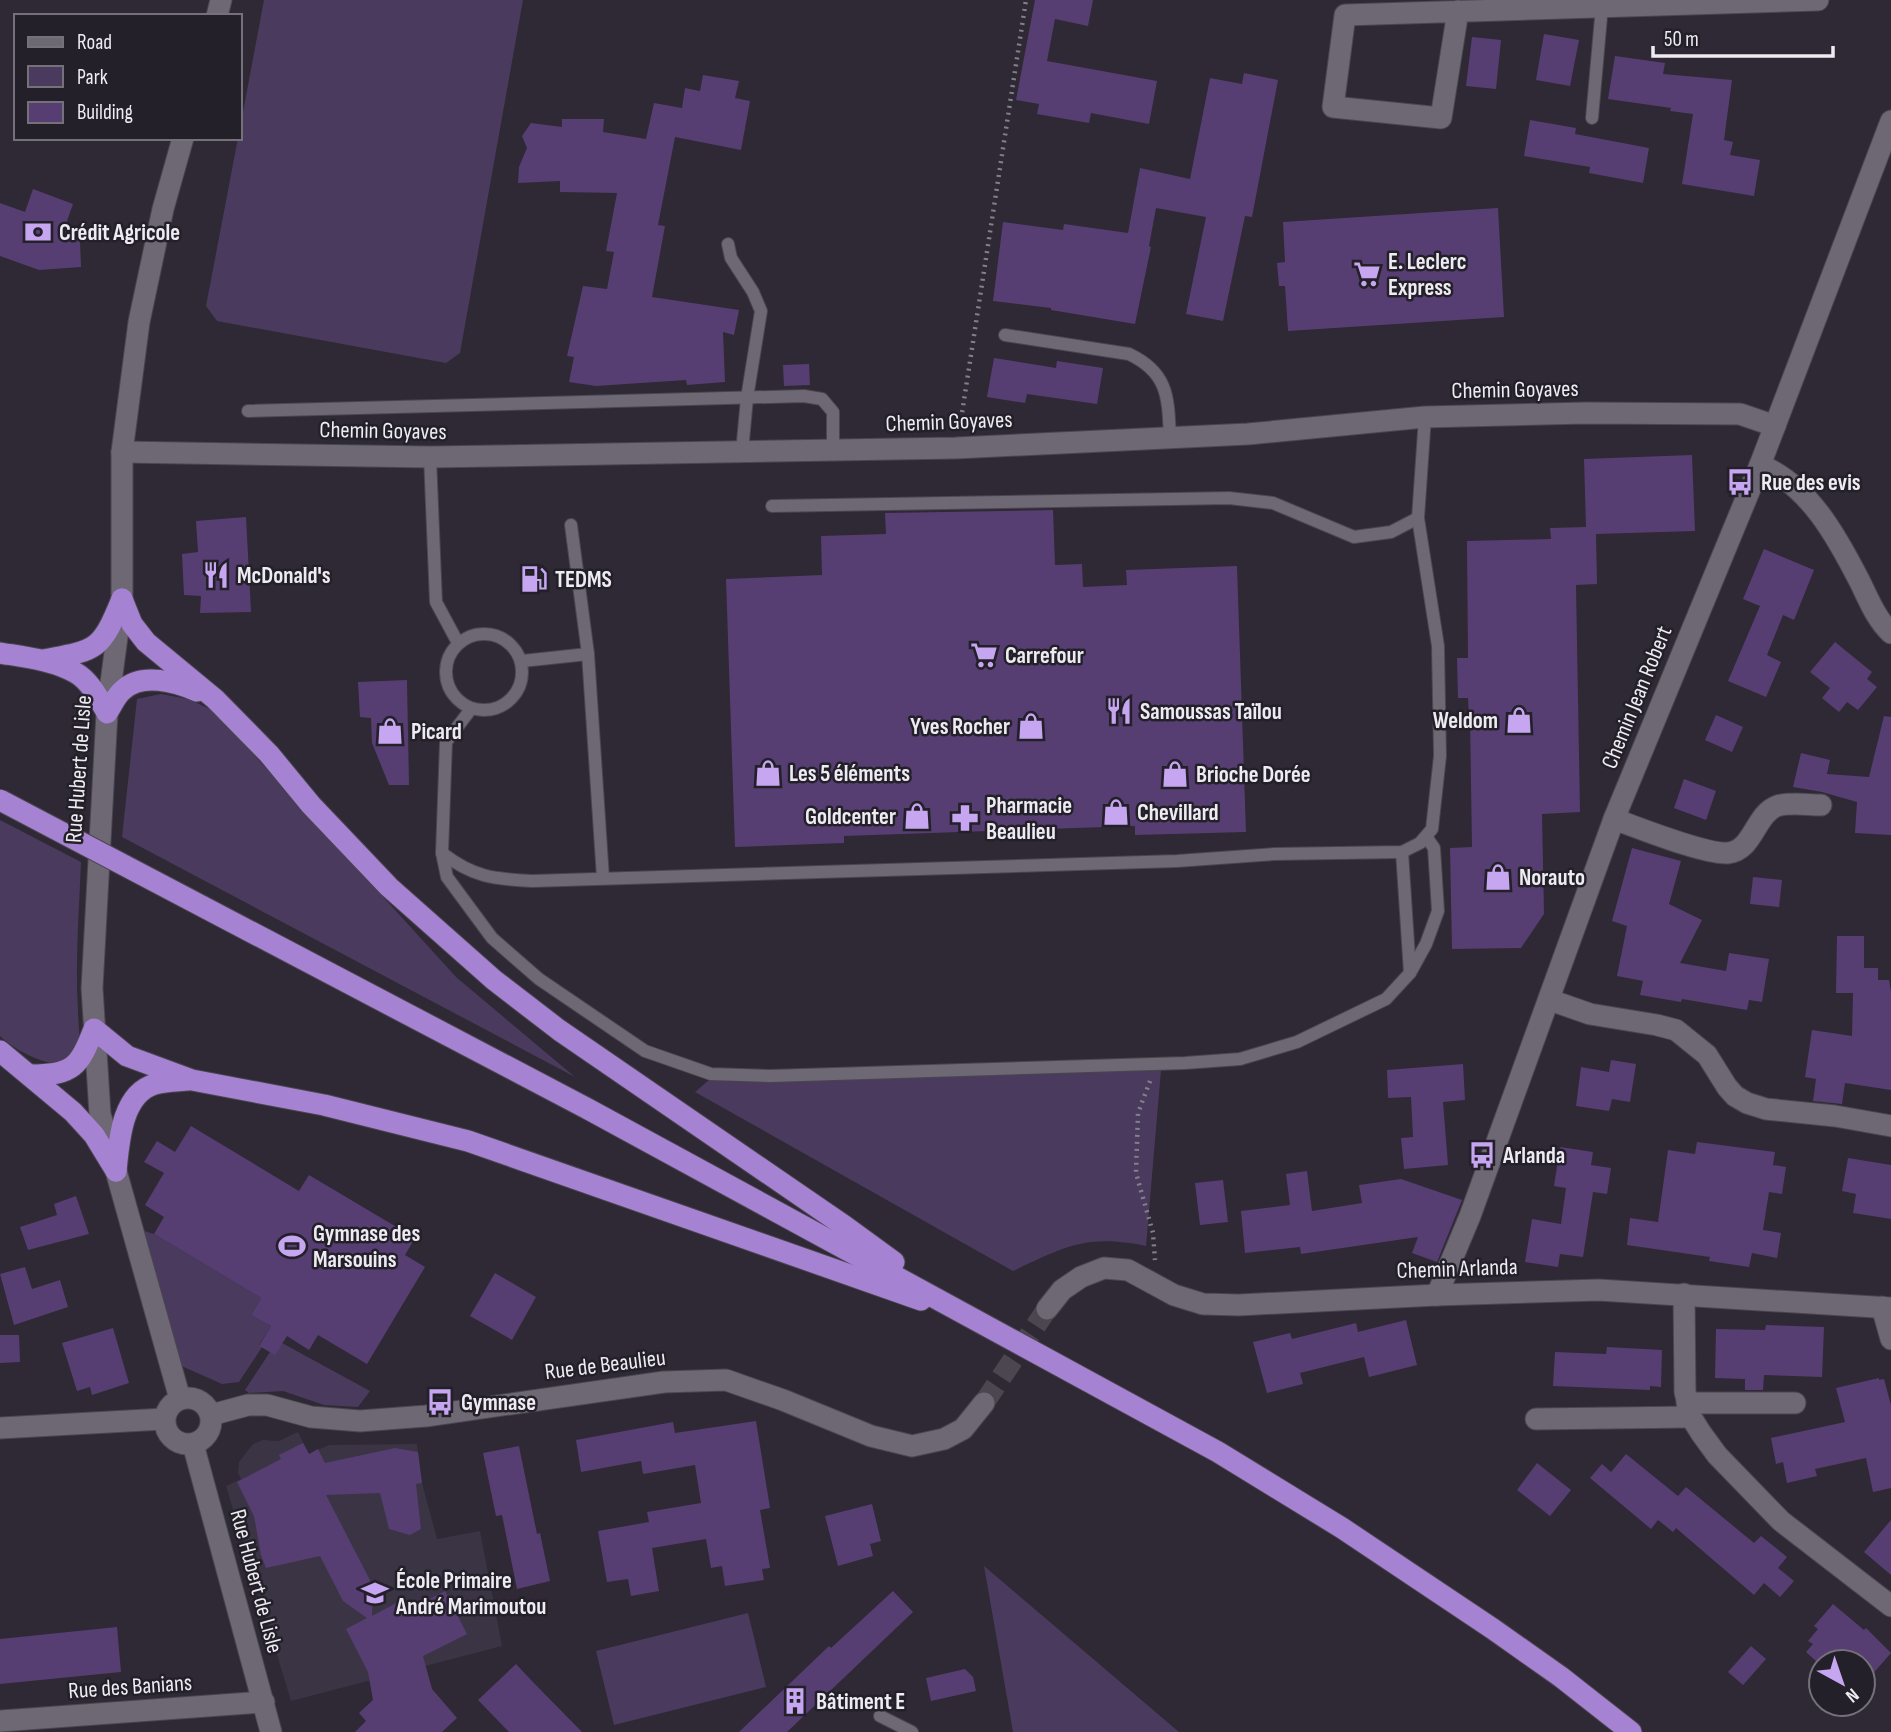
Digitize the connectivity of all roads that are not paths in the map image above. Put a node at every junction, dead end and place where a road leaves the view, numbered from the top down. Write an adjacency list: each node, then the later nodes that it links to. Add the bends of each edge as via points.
1 (1818, 0): 2 (street)
2 (1602, 6): 3 (street); 4 (lane)
3 (1458, 11): 3 (street, via 1441,118 1333,107 1345,15)
4 (1592, 118)
5 (1891, 121): 12 (street, Chemin Jean Robert)
6 (182, 140): 15 (street, Rue Hubert de Lisle, via 139,322)
7 (728, 244): 9 (lane, via 761,311)
8 (1005, 335): 13 (lane, via 1129,354 1145,362 1168,394)
9 (747, 398): 10 (lane); 14 (lane, via 822,399 833,412); 16 (lane)
10 (248, 411)
11 (1425, 417): 12 (street, Chemin Goyaves, via 1740,414); 13 (street, Chemin Goyaves); 20 (lane)
12 (1775, 426): 18 (street, Chemin Jean Robert)
13 (1170, 438): 14 (street, Chemin Goyaves)
14 (832, 450): 16 (street, Chemin Goyaves)
15 (122, 452): 17 (street, Chemin Goyaves); 22 (street, Rue Hubert de Lisle)
16 (742, 452): 17 (street, Chemin Goyaves)
17 (430, 457): 24 (lane, via 436,602)
18 (1760, 465): 23 (street, via 1785,478 1816,510 1840,542); 34 (street, Chemin Jean Robert)
19 (772, 506): 20 (lane, via 1229,498 1273,503 1354,537 1391,532)
20 (1418, 518): 35 (lane, via 1438,646 1440,756 1432,829)
21 (571, 525): 26 (lane)
22 (122, 599): 27 (highway, via 107,634 96,646); 29 (highway, via 146,642); 31 (street, Rue Hubert de Lisle)
23 (1891, 633)
24 (458, 643): 28 (lane, via 475,634 495,635 512,644); 30 (lane, via 446,669 448,685 457,700)
25 (0, 653): 27 (highway)
26 (588, 654): 28 (lane); 38 (lane)
27 (42, 661): 31 (highway, via 77,673)
28 (522, 661): 30 (lane, via 522,682 511,700 492,710)
29 (215, 698): 31 (highway, via 180,683 145,680 123,689); 51 (highway, via 389,887 494,980)
30 (471, 709): 37 (lane, via 446,742)
31 (107, 713): 41 (street, Rue Hubert de Lisle, via 92,975)
32 (0, 800): 51 (highway, bridge)
33 (1821, 805): 34 (street, via 1775,807 1744,846 1730,853 1713,852)
34 (1614, 819): 40 (street, Chemin Jean Robert)
35 (1427, 838): 36 (lane); 39 (lane, via 1434,848 1437,911)
36 (1402, 852): 38 (lane); 39 (lane)
37 (442, 853): 38 (lane, via 461,868 485,877 532,881); 39 (lane, via 447,877 464,902 492,938 539,979 645,1051 711,1074 770,1076 1240,1059 1297,1042 1386,999)
38 (603, 878)
39 (1409, 972)
40 (1550, 1000): 45 (street, via 1590,1014 1676,1030 1707,1055 1727,1087 1747,1103); 48 (street, Chemin Jean Robert)
41 (94, 1029): 43 (highway, via 72,1069); 44 (highway, via 127,1056); 46 (street, Rue Hubert de Lisle, via 100,1114)
42 (0, 1051): 43 (highway)
43 (31, 1075): 46 (highway, via 73,1112)
44 (192, 1080): 46 (highway, via 153,1084 134,1099 124,1121); 51 (highway, via 324,1105 468,1141)
45 (1891, 1126)
46 (116, 1171): 53 (street, Rue Hubert de Lisle)
47 (1684, 1294): 48 (street, Chemin Arlanda, via 1578,1290); 49 (street, Chemin Arlanda); 56 (street, via 1683,1379)
48 (1437, 1295): 50 (street, Chemin Arlanda, via 1203,1304 1174,1295 1128,1270 1104,1268 1062,1290)
49 (1886, 1308): 52 (street)
50 (1047, 1309)
51 (974, 1318): 68 (highway, via 1297,1499 1493,1629)
52 (1891, 1339)
53 (180, 1399): 57 (street, via 193,1398); 58 (street)
54 (984, 1403): 57 (street, Rue de Beaulieu, via 963,1429 912,1446 871,1436 726,1380 664,1382 371,1420 311,1417 267,1405)
55 (1795, 1403): 56 (street)
56 (1689, 1410): 59 (street); 62 (street, via 1717,1455 1781,1521)
57 (211, 1415): 61 (street, via 211,1428)
58 (164, 1419): 60 (street); 61 (street, via 172,1439)
59 (1536, 1419)
60 (0, 1429)
61 (193, 1444): 63 (street, Rue Hubert de Lisle)
62 (1891, 1606)
63 (264, 1702): 65 (street, Rue des Banians); 66 (street, Rue Hubert de Lisle)
64 (880, 1716): 67 (lane)
65 (0, 1721)
66 (271, 1732)
67 (912, 1732)
68 (1631, 1732)

